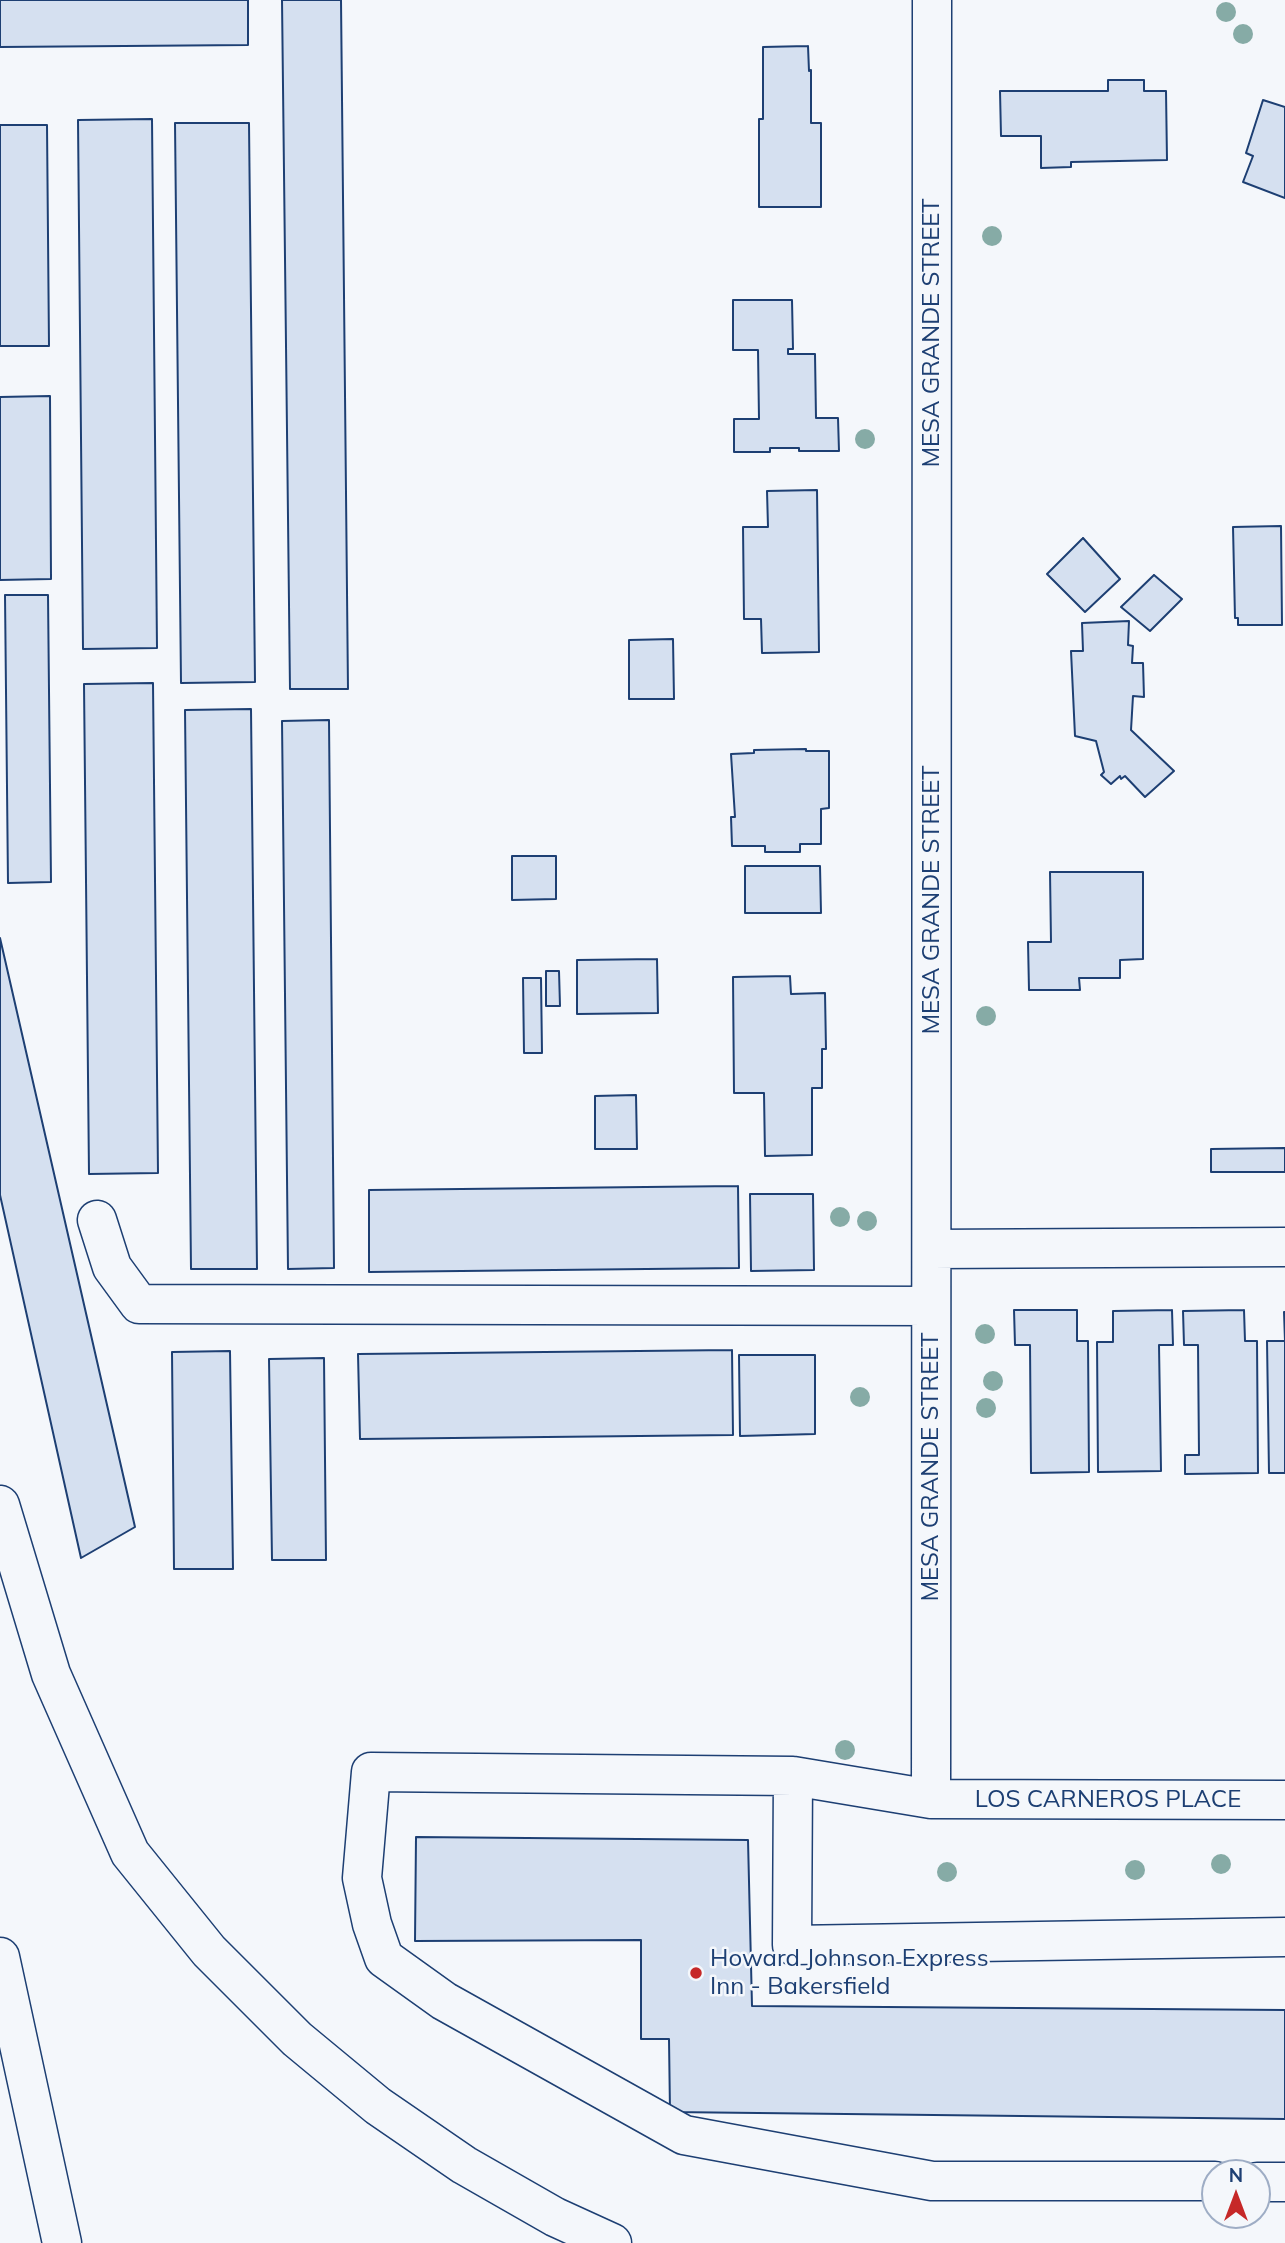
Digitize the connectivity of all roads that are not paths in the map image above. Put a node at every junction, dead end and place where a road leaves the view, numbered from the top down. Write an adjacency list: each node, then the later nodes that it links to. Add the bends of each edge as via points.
1 (932, 0): 4 (main road, MESA GRANDE STREET)
2 (97, 1220): 5 (main road, via 112,1267 139,1304)
3 (1285, 1247): 4 (main road)
4 (932, 1249): 5 (main road, MESA GRANDE STREET)
5 (931, 1306): 8 (main road, MESA GRANDE STREET)
6 (0, 1506): 14 (main road, via 51,1674 130,1853 209,1951 297,2039 378,2106 464,2165 555,2217)
7 (793, 1776): 8 (main road, LOS CARNEROS PLACE); 10 (main road, via 792,1945); 12 (main road, LOS CARNEROS PLACE, via 371,1772 362,1878 384,1958 444,2001 684,2134 932,2181)
8 (931, 1799): 9 (main road, LOS CARNEROS PLACE)
9 (1285, 1800)
10 (1285, 1937)
11 (0, 1957): 13 (main road)
12 (1201, 2181)
13 (62, 2243)
14 (612, 2243)

